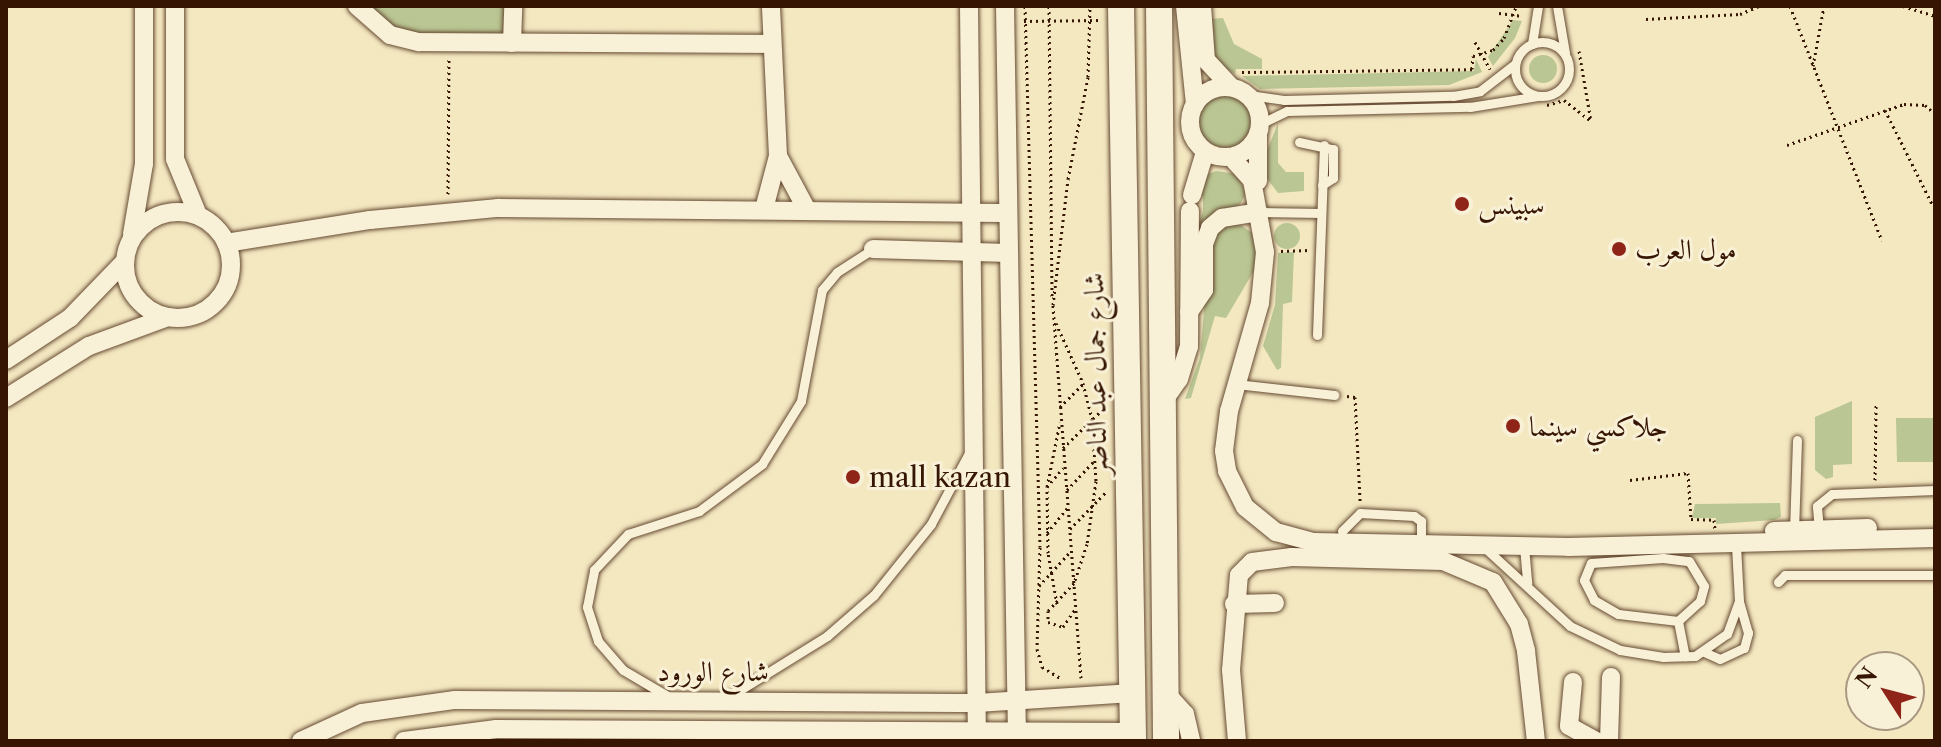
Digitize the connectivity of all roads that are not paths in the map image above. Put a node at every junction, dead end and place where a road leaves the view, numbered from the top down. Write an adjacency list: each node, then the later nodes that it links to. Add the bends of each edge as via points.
1 (144, 6): 34 (street, via 144,164)
2 (175, 6): 33 (street, via 175,159)
3 (357, 6): 14 (street, via 390,35)
4 (513, 6): 14 (street)
5 (771, 6): 15 (street)
6 (969, 6): 30 (street)
7 (1005, 6): 31 (street)
8 (1121, 6): 72 (main road, شارع جمال عبد الناصر)
9 (1159, 6): 47 (main road)
10 (1185, 6): 21 (street)
11 (1202, 6): 19 (street, via 1206,60)
12 (1538, 6): 16 (lane)
13 (1557, 6): 17 (lane)
14 (512, 43): 15 (street)
15 (771, 44): 25 (street)
16 (1532, 44): 17 (lane, via 1550,43); 18 (lane)
17 (1565, 53): 20 (lane, via 1569,70 1563,86)
18 (1515, 64): 19 (lane, via 1480,91 1453,96 1284,100); 20 (lane, via 1523,88)
19 (1240, 91): 21 (street, via 1210,90); 22 (street)
20 (1539, 96): 22 (lane, via 1470,107 1287,111)
21 (1195, 104): 24 (street, via 1190,125)
22 (1259, 129): 26 (street, via 1242,153); 29 (street, via 1256,167)
23 (1299, 142): 32 (lane, via 1333,149 1333,175 1322,185)
24 (1205, 152): 26 (street); 40 (street, via 1191,203)
25 (778, 156): 27 (street); 28 (street)
26 (1231, 157): 29 (street, via 1249,174)
27 (764, 209): 28 (street); 35 (street, via 447,211)
28 (807, 210): 30 (street)
29 (1262, 212): 32 (lane); 40 (street, via 1222,218 1210,228 1204,244 1204,290); 44 (street, via 1272,251 1268,299); 56 (street, via 1263,289 1224,431 1234,490 1259,521 1295,540)
30 (972, 213): 31 (street); 37 (street)
31 (1008, 213): 38 (street)
32 (1321, 213): 42 (lane)
33 (198, 215): 34 (street, via 159,215); 35 (street)
34 (130, 242): 39 (street)
35 (226, 243): 41 (street, via 230,271 220,297 197,314)
36 (873, 249): 37 (street); 73 (lane, via 837,272 822,290 801,401 762,464 699,511 628,534 594,570 587,607 598,641 623,670)
37 (972, 253): 38 (street); 49 (street)
38 (1008, 253): 75 (street)
39 (125, 261): 41 (street, via 136,297); 43 (street, via 70,318)
40 (1189, 312): 47 (street, via 1187,358)
41 (168, 317): 46 (street, via 89,346)
42 (1317, 335)
43 (6, 360)
44 (1245, 385): 45 (lane); 52 (street, via 1234,443 1250,492 1286,525)
45 (1334, 395)
46 (6, 398)
47 (1162, 403): 71 (main road)
48 (1797, 440): 54 (lane)
49 (974, 441): 74 (lane, via 931,524 874,595 827,636); 76 (street)
50 (1935, 490): 53 (lane, via 1826,496 1817,506)
51 (1935, 526): 53 (street)
52 (1342, 531): 56 (street); 56 (lane, via 1360,513 1414,516 1421,521)
53 (1819, 535): 54 (street); 55 (street)
54 (1794, 536): 56 (street); 57 (street)
55 (1935, 538)
56 (1421, 540): 58 (street)
57 (1736, 545): 59 (street); 63 (lane)
58 (1482, 546): 59 (street); 62 (lane)
59 (1524, 546): 62 (lane)
60 (1935, 575): 61 (lane, via 1785,575)
61 (1778, 582)
62 (1527, 584): 68 (lane, via 1547,607 1586,635 1620,650)
63 (1739, 601): 67 (lane, via 1727,634); 67 (lane, via 1748,633 1744,648 1720,659)
64 (1275, 603): 65 (street)
65 (1234, 604): 77 (street); 89 (street, via 1239,575 1252,562 1292,557 1443,561 1467,567 1493,582 1519,624)
66 (1678, 621): 66 (lane, via 1618,614 1594,600 1584,572 1591,563 1612,559 1689,561 1704,586 1693,609); 68 (lane)
67 (1704, 652): 68 (lane)
68 (1685, 656)
69 (1611, 677): 91 (street)
70 (1573, 682): 90 (street, via 1569,726)
71 (1165, 692): 85 (main road); 86 (street, via 1185,714)
72 (1133, 693): 75 (street, شارع الورود); 81 (main road, شارع جمال عبد الناصر)
73 (672, 699): 74 (street, شارع الورود); 83 (street, شارع الورود, via 406,703 362,713)
74 (726, 699): 76 (street, شارع الورود); 78 (street)
75 (1014, 701): 76 (street, شارع الورود); 80 (street)
76 (977, 703): 82 (street)
77 (1236, 720): 87 (street); 88 (street)
78 (718, 737): 79 (street); 84 (street, via 496,729)
79 (764, 737): 82 (street)
80 (1017, 737): 81 (street); 82 (street)
81 (1133, 737)
82 (976, 738)
83 (301, 741)
84 (404, 741)
85 (1166, 741)
86 (1191, 741)
87 (1237, 741)
88 (1249, 741)
89 (1536, 741)
90 (1596, 741)
91 (1609, 741)

